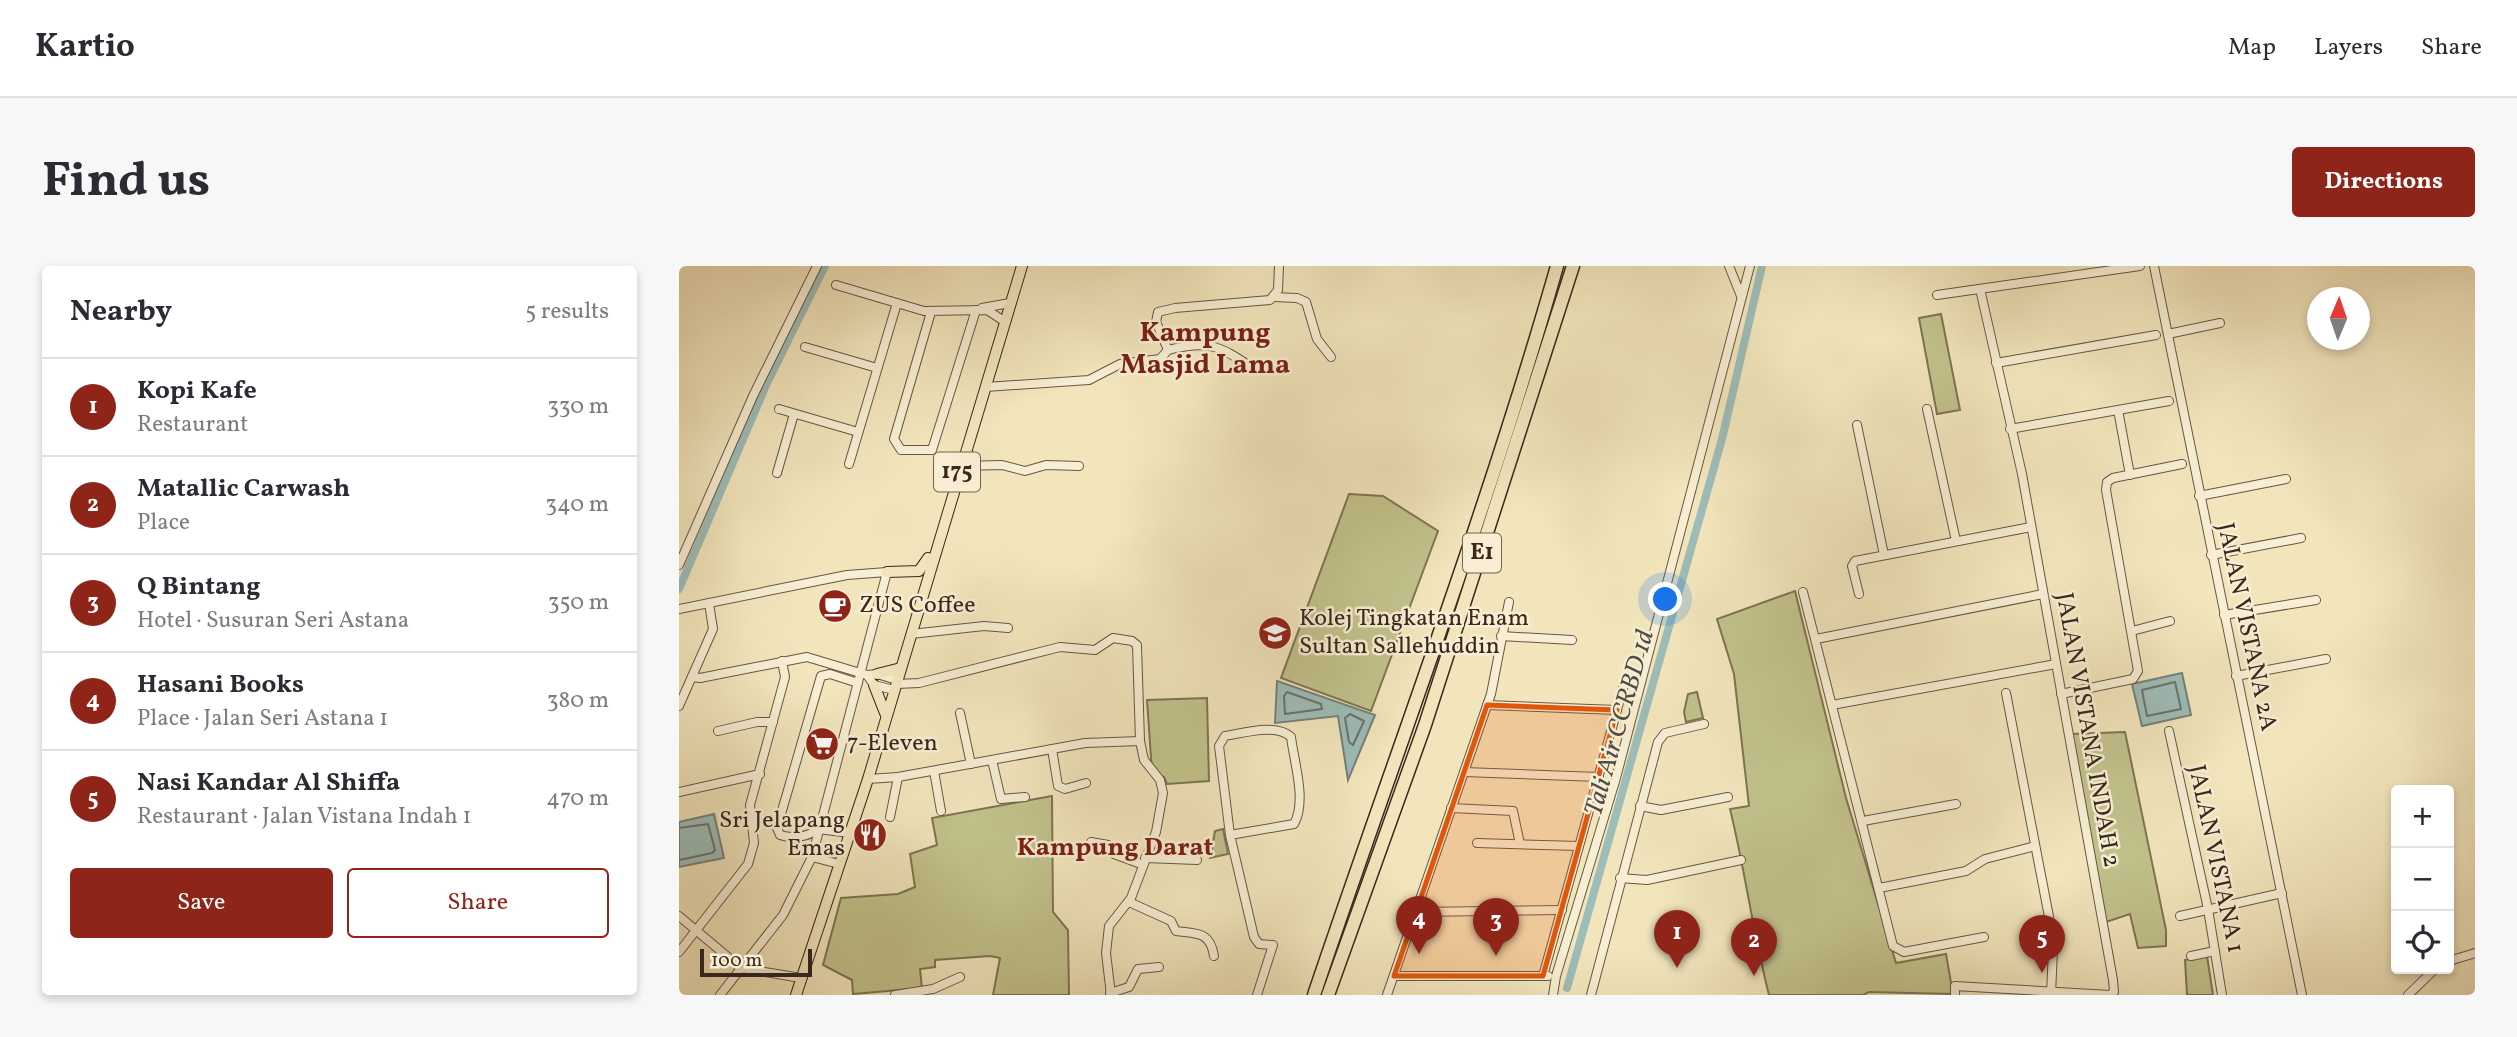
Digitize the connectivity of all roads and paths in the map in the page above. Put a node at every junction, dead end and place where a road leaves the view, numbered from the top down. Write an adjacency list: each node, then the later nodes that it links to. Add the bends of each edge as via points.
1 (817, 266): 53 (street, via 753,396)
2 (1021, 266): 17 (main road, 175)
3 (1279, 266): 15 (street)
4 (1557, 266): 163 (highway, E1, via 1504,440)
5 (1573, 266): 164 (highway, E1, via 1425,725)
6 (1729, 266): 14 (street)
7 (1750, 266): 14 (street)
8 (2140, 266): 10 (street)
9 (2154, 266): 22 (street, JALAN VISTANA 2A)
10 (2088, 270): 12 (street)
11 (836, 285): 16 (street)
12 (1980, 289): 13 (street); 27 (street, JALAN VISTANA INDAH 2)
13 (1937, 295)
14 (1741, 296): 152 (street, via 1616,778)
15 (1274, 297): 25 (street, via 1161,310 1155,319); 26 (street, via 1307,302 1317,339)
16 (897, 303): 19 (street); 29 (street)
17 (1010, 303): 18 (street); 20 (main road, 175)
18 (976, 310): 19 (street); 19 (street, via 932,450 901,450 894,439); 20 (street, via 994,312)
19 (931, 312)
20 (1004, 320): 30 (main road, 175)
21 (2220, 323): 22 (street)
22 (2168, 334): 46 (street, JALAN VISTANA 2A)
23 (2156, 335): 27 (street)
24 (805, 347): 29 (street)
25 (1168, 350): 28 (street, via 1193,344 1217,346); 30 (street, via 1160,359 1120,364 1089,380)
26 (1331, 357)
27 (1996, 363): 37 (street, JALAN VISTANA INDAH 2)
28 (1251, 367)
29 (877, 368): 38 (street)
30 (986, 387): 41 (main road, 175)
31 (2169, 401): 34 (street)
32 (779, 409): 35 (street)
33 (1927, 410): 49 (street)
34 (2118, 410): 37 (street); 44 (street)
35 (794, 414): 38 (street); 43 (street)
36 (1857, 425): 51 (street)
37 (2010, 429): 47 (street, JALAN VISTANA INDAH 2)
38 (858, 432): 39 (street)
39 (849, 464)
40 (2182, 464): 44 (street)
41 (959, 466): 42 (street, via 1002,465 1025,471 1046,464); 50 (main road, 175)
42 (1079, 466)
43 (777, 473)
44 (2130, 475): 66 (street, via 2107,482)
45 (2286, 479): 46 (street)
46 (2199, 496): 52 (street, JALAN VISTANA 2A)
47 (2031, 527): 49 (street); 58 (street, JALAN VISTANA INDAH 2)
48 (2301, 538): 52 (street)
49 (1956, 541): 51 (street)
50 (937, 547): 54 (main road, via 922,569); 67 (main road, 175)
51 (1884, 555): 57 (street, via 1853,562)
52 (2211, 555): 63 (street, JALAN VISTANA 2A)
53 (679, 565)
54 (887, 572): 61 (street, via 847,575); 79 (street)
55 (804, 588): 61 (street)
56 (1803, 592): 69 (street)
57 (1859, 594)
58 (2043, 594): 69 (street); 74 (street, JALAN VISTANA INDAH 2)
59 (2316, 600): 63 (street)
60 (1509, 602): 68 (street)
61 (710, 605): 62 (street); 78 (street, via 713,629)
62 (679, 609)
63 (2224, 615): 77 (street, JALAN VISTANA 2A)
64 (2170, 621): 66 (street)
65 (1007, 628): 67 (street)
66 (2133, 631): 84 (street, via 2139,663 2133,679)
67 (911, 634): 75 (main road, 175)
68 (1501, 636): 70 (street); 85 (street)
69 (1816, 639): 86 (street)
70 (1571, 640)
71 (2326, 659): 77 (street)
72 (827, 661): 73 (street, via 807,657); 76 (street); 79 (street)
73 (782, 662): 78 (street); 91 (street, via 785,677)
74 (2056, 664): 84 (street, JALAN VISTANA INDAH 2); 86 (street)
75 (901, 668): 79 (main road); 82 (main road, 175)
76 (823, 675): 81 (street); 115 (street, via 777,831 784,837)
77 (2236, 676): 130 (street, JALAN VISTANA 2A)
78 (692, 677): 87 (street)
79 (870, 677): 81 (street); 82 (street); 90 (main road)
80 (1625, 681): 88 (street)
81 (858, 683): 115 (street)
82 (896, 684): 90 (main road, 175); 95 (street, via 919,683 1060,647 1095,650 1113,638 1132,641 1138,649)
83 (2006, 693): 122 (street)
84 (2061, 694): 158 (street, JALAN VISTANA INDAH 2)
85 (1487, 705): 88 (street); 100 (street)
86 (1832, 705): 114 (street)
87 (679, 706)
88 (1617, 710): 103 (street)
89 (960, 713): 98 (street)
90 (886, 717): 104 (main road, 175)
91 (773, 722): 93 (street); 101 (street)
92 (1704, 724): 110 (street, via 1660,737)
93 (718, 731)
94 (2169, 731): 132 (street, JALAN VISTANA 1)
95 (1140, 741): 96 (street, via 1095,741); 126 (street, via 1144,760 1160,780 1163,793 1156,831)
96 (1052, 749): 97 (street); 105 (street, via 1058,786 1065,789)
97 (992, 760): 98 (street); 107 (street, via 1001,799)
98 (971, 764): 99 (street)
99 (933, 771): 102 (street); 112 (street)
100 (1464, 772): 103 (street); 111 (street)
101 (760, 774): 106 (street); 137 (street, via 750,805 754,835 748,864)
102 (898, 777): 104 (street); 113 (street)
103 (1599, 777): 121 (street)
104 (868, 779): 116 (main road, 175)
105 (1086, 783)
106 (679, 792)
107 (1025, 797)
108 (1728, 797): 110 (street, via 1665,809)
109 (1956, 804): 114 (street)
110 (1640, 806): 128 (street)
111 (1451, 808): 120 (street, via 1513,811); 134 (street)
112 (941, 811)
113 (890, 817)
114 (1863, 821): 129 (street)
115 (818, 829): 116 (street); 123 (street)
116 (850, 833): 127 (main road, 175)
117 (1230, 835): 117 (street, via 1219,746 1225,736 1287,733 1298,795 1294,824); 162 (street, via 1254,937 1259,944 1273,945)
118 (1091, 842): 126 (street)
119 (1477, 843): 120 (street)
120 (1520, 844): 121 (street)
121 (1579, 846): 133 (street)
122 (2035, 846): 129 (street, via 1980,861 1966,871); 156 (street, via 2052,937)
123 (812, 857): 127 (street); 148 (street, via 783,915)
124 (1197, 860): 126 (street)
125 (1741, 860): 128 (street, via 1647,880)
126 (1143, 861): 131 (street)
127 (839, 864): 154 (main road, 175)
128 (1620, 878): 167 (street)
129 (1879, 888): 138 (street, via 1898,951)
130 (2282, 893): 132 (street); 169 (street, JALAN VISTANA 2A)
131 (1129, 901): 142 (street, via 1171,921 1176,931 1201,933 1211,941); 157 (street, via 1108,932)
132 (2208, 909): 136 (street); 139 (street, JALAN VISTANA 1)
133 (1562, 910): 134 (street); 151 (street)
134 (1416, 912): 150 (street)
135 (679, 916): 137 (street)
136 (2180, 916)
137 (698, 931): 140 (street); 148 (street)
138 (1984, 937)
139 (2215, 951): 143 (street); 168 (street, JALAN VISTANA 1)
140 (679, 952)
141 (2475, 953): 144 (street)
142 (1214, 956)
143 (2191, 956)
144 (2454, 959)
145 (2475, 959): 146 (street)
146 (2454, 960)
147 (1159, 967): 157 (street, via 1137,969 1129,987)
148 (741, 968): 154 (street); 159 (street)
149 (2430, 974): 170 (street)
150 (1394, 976): 151 (street); 165 (street)
151 (1543, 976): 152 (street)
152 (1556, 976): 166 (street)
153 (960, 977): 161 (street, via 933,989)
154 (801, 978): 160 (main road, 175)
155 (1955, 990): 156 (street)
156 (2051, 993): 158 (street)
157 (1111, 994)
158 (2111, 994)
159 (719, 995)
160 (796, 995)
161 (895, 995)
162 (1257, 995)
163 (1314, 995)
164 (1328, 995)
165 (1387, 995)
166 (1553, 995)
167 (1591, 995)
168 (2222, 995)
169 (2302, 995)
170 (2408, 995)

